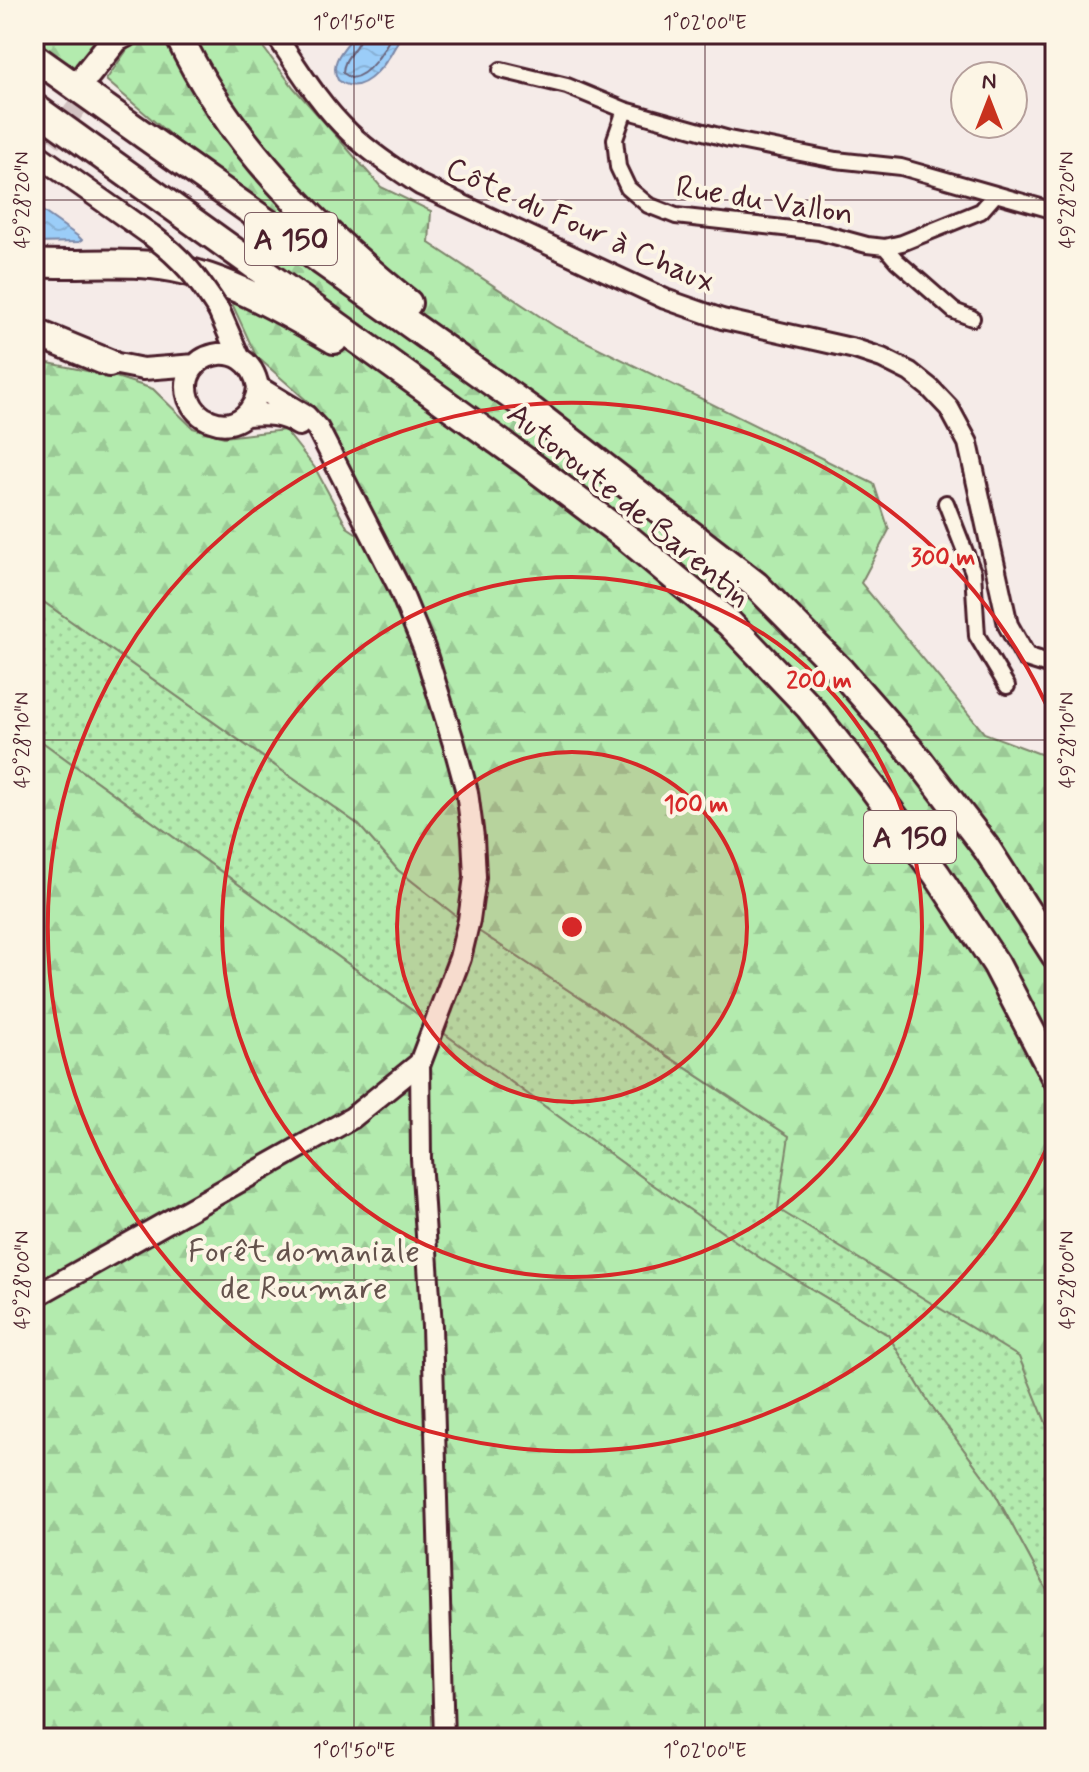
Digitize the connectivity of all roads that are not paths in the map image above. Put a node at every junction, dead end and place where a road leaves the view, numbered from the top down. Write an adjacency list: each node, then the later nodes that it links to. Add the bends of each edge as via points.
1 (108, 34): 7 (main road)
2 (126, 34): 7 (highway, via 116,38)
3 (275, 34): 34 (street, Côte du Four à Chaux, via 349,132 420,185 665,299 722,319 855,349 910,372 949,408 968,443)
4 (178, 39): 30 (highway, via 272,174 370,272)
5 (34, 57): 30 (highway, Autoroute de Barentin / A 150)
6 (501, 70): 9 (street, via 567,86)
7 (93, 76)
8 (34, 107): 27 (highway, Autoroute de Barentin / A 150)
9 (625, 110): 12 (street, via 729,139 901,167); 15 (street, Rue du Vallon, via 615,139 618,167 628,188 648,205 676,216 819,232)
10 (34, 152): 14 (main road)
11 (34, 163): 14 (main road)
12 (995, 195): 13 (street); 15 (street, Rue du Vallon, via 981,211)
13 (1055, 211)
14 (148, 238): 19 (main road)
15 (885, 247): 20 (street, Rue du Vallon, via 954,311)
16 (93, 262): 17 (highway); 18 (highway); 27 (highway, via 153,265 225,284)
17 (34, 263)
18 (34, 276)
19 (215, 313): 23 (main road); 24 (main road, via 215,342)
20 (972, 318)
21 (34, 332): 25 (highway)
22 (34, 346): 25 (main road)
23 (239, 357): 24 (main road, via 220,353); 28 (main road, via 253,369)
24 (203, 360): 26 (main road); 29 (main road, via 187,385)
25 (109, 363): 26 (main road)
26 (143, 369): 29 (main road)
27 (422, 385): 40 (highway, Autoroute de Barentin / A 150, via 630,540 729,623 809,707 937,875 996,964)
28 (258, 387): 31 (main road); 32 (main road, via 306,416)
29 (188, 396): 31 (main road, via 201,416 212,422 224,424)
30 (531, 410): 38 (highway, Autoroute de Barentin / A 150, via 756,585 841,671 987,849)
31 (246, 415): 32 (main road, via 284,417)
32 (329, 455): 39 (main road, via 399,587 424,648 467,792 475,877 469,920)
33 (946, 503): 35 (street)
34 (995, 569): 35 (street); 36 (street, Côte du Four à Chaux, via 1008,625 1026,657)
35 (973, 572): 37 (street, via 977,636)
36 (1055, 666)
37 (1007, 686)
38 (1055, 955)
39 (420, 1063): 41 (main road, via 352,1118); 42 (street)
40 (1055, 1077)
41 (34, 1297)
42 (444, 1738)

